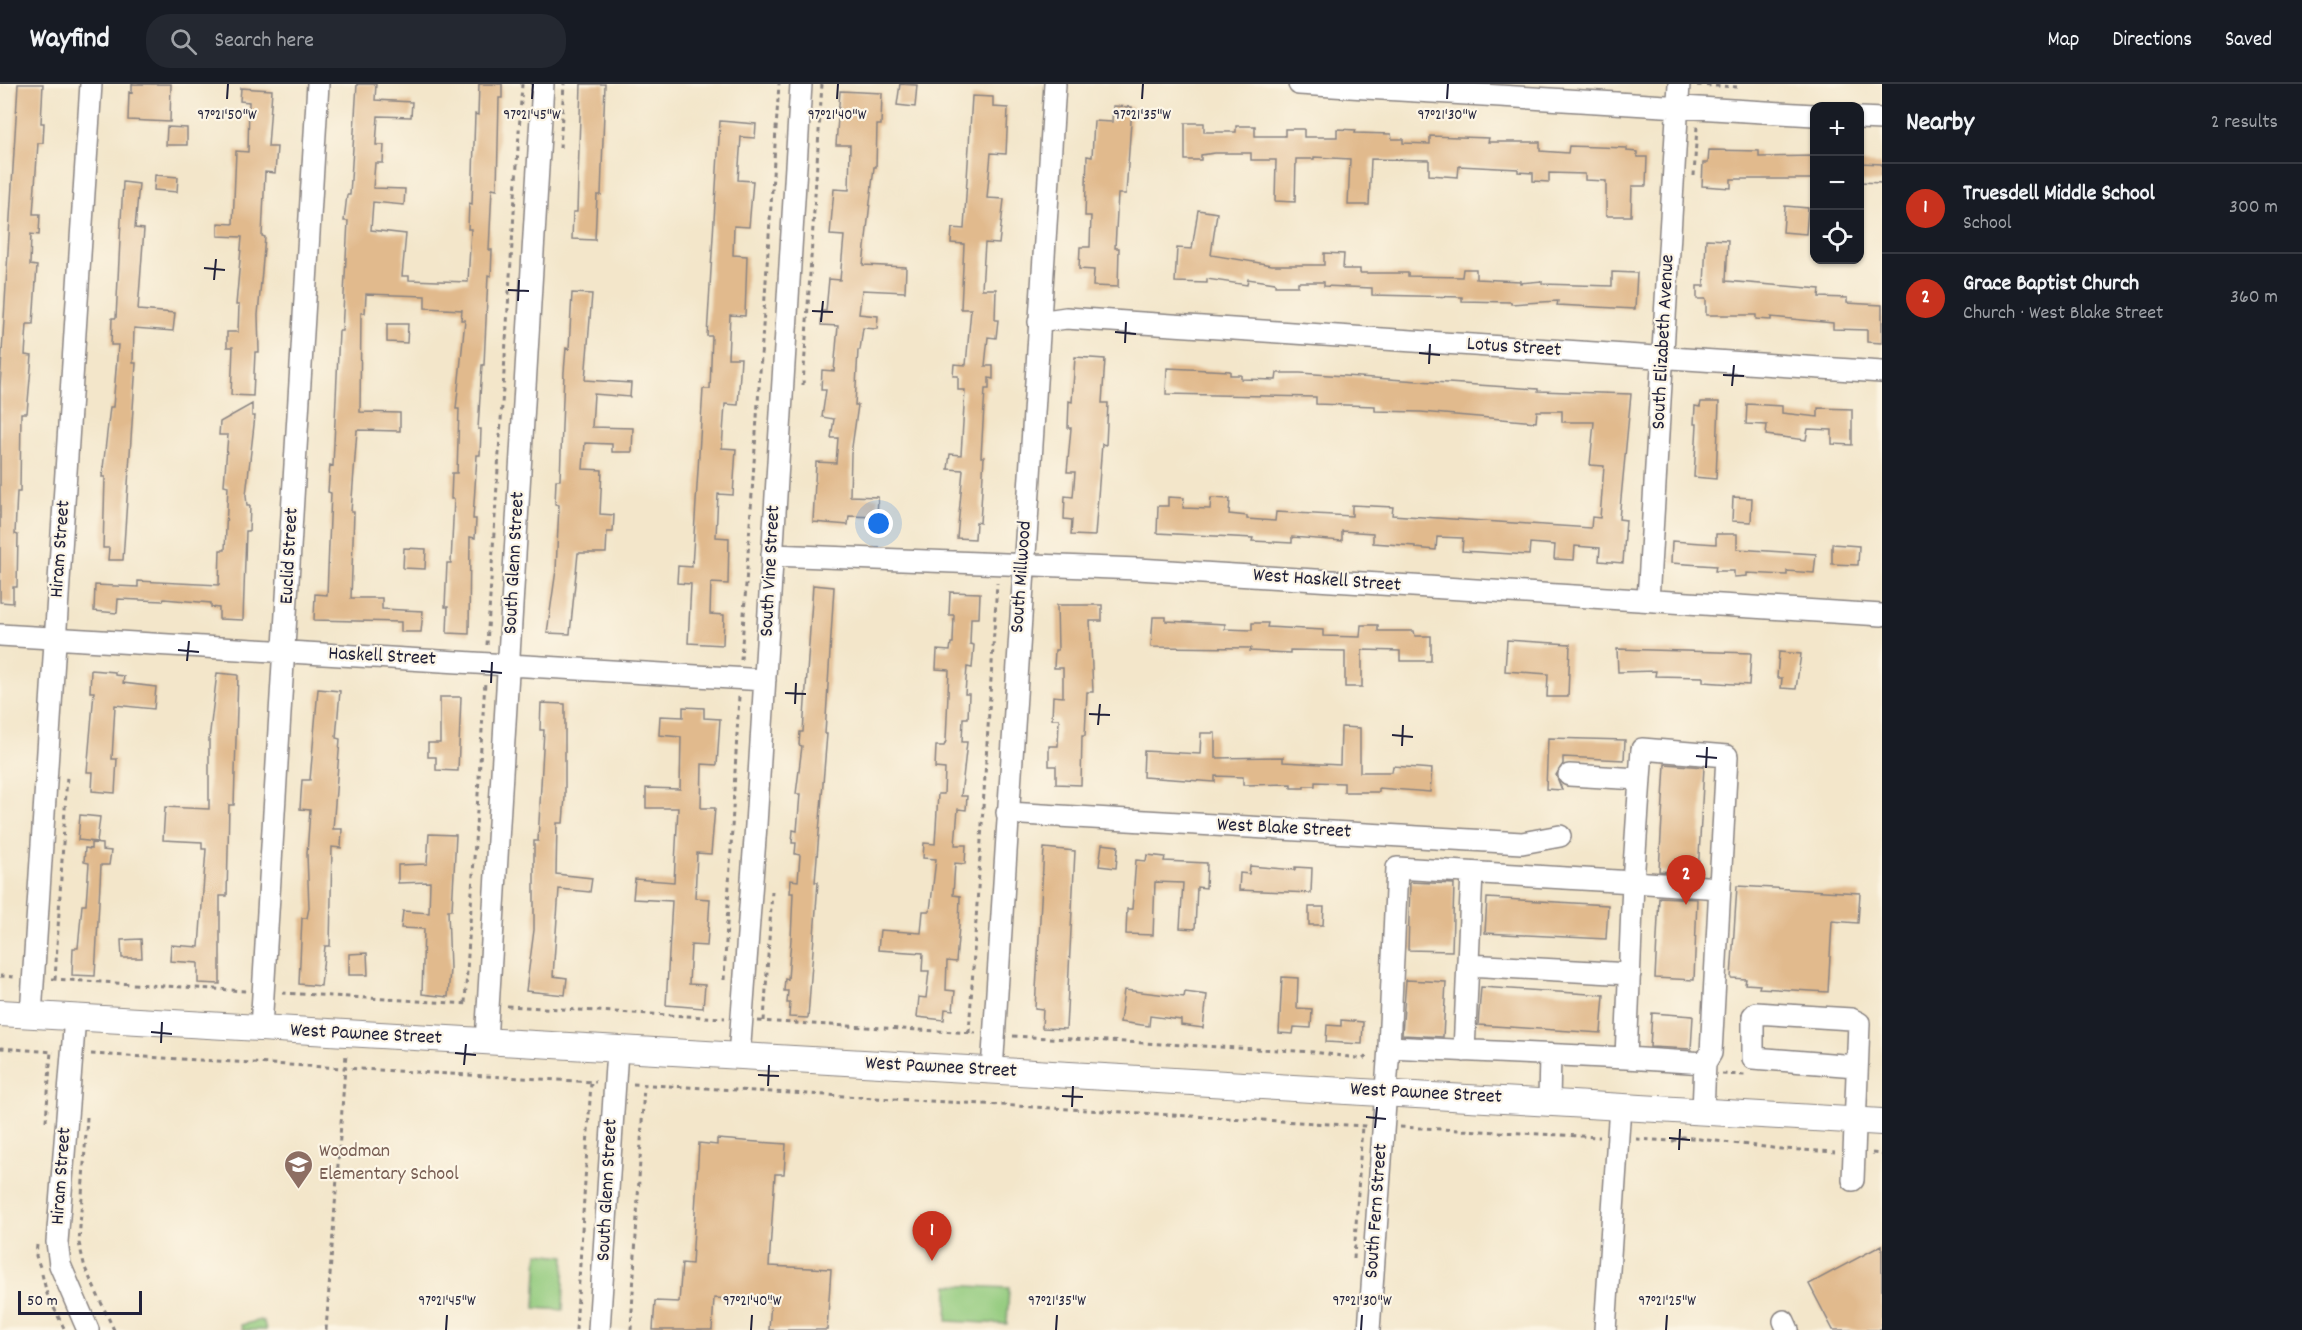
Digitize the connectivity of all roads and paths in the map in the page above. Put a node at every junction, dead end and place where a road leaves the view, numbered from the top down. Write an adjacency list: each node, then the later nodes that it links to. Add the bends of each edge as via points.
1 (91, 84): 26 (street, Hiram Street)
2 (318, 84): 27 (street, Euclid Street)
3 (522, 84): 28 (path)
4 (543, 84): 29 (street, South Glenn Street)
5 (779, 84): 30 (path)
6 (801, 84): 20 (street, South Vine Street)
7 (1055, 84): 17 (street, South Millwood)
8 (1299, 84): 12 (street)
9 (1679, 84): 13 (street, South Elizabeth Avenue)
10 (1689, 85): 11 (path)
11 (1737, 87)
12 (1420, 88): 13 (street)
13 (1677, 107): 14 (street); 18 (street, South Elizabeth Avenue)
14 (1810, 115)
15 (1864, 118): 16 (street)
16 (1882, 119)
17 (1039, 322): 18 (street, Lotus Street, via 1066,318); 21 (street, South Millwood)
18 (1663, 358): 19 (street, Lotus Street); 23 (street, South Elizabeth Avenue)
19 (1882, 372)
20 (772, 555): 21 (street, West Haskell Street); 31 (street, South Vine Street)
21 (1022, 565): 23 (street, West Haskell Street); 34 (street, South Millwood)
22 (997, 579): 53 (path)
23 (1648, 600): 24 (street, West Haskell Street)
24 (1882, 615)
25 (0, 635): 26 (street, Haskell Street)
26 (55, 638): 27 (street, Haskell Street); 42 (street, Hiram Street)
27 (285, 651): 28 (street, Haskell Street); 44 (street, Euclid Street)
28 (486, 663): 29 (street, Haskell Street); 45 (path)
29 (509, 664): 30 (street, Haskell Street); 46 (street, South Glenn Street)
30 (740, 678): 31 (street, Haskell Street); 43 (path)
31 (765, 680): 51 (street, South Vine Street)
32 (1569, 775): 33 (street)
33 (1639, 779): 37 (street); 38 (street, via 1642,749 1727,756)
34 (1007, 813): 35 (street, West Blake Street, via 1522,843); 55 (street, South Millwood)
35 (1560, 836)
36 (1472, 873): 37 (street); 39 (street); 59 (street, South Fern Street, via 1398,868)
37 (1633, 882): 38 (street); 40 (street)
38 (1720, 888): 68 (street, via 1711,1053)
39 (1468, 965): 40 (street); 60 (street)
40 (1630, 974): 64 (street)
41 (0, 976): 42 (path)
42 (33, 978): 44 (path); 49 (street, Hiram Street)
43 (724, 983)
44 (263, 992): 45 (path); 52 (street, Euclid Street)
45 (465, 1003): 46 (path)
46 (489, 1005): 51 (path); 56 (street, South Glenn Street)
47 (723, 1006): 51 (path)
48 (0, 1013): 49 (main road, West Pawnee Street)
49 (31, 1015): 50 (main road, West Pawnee Street)
50 (75, 1017): 52 (main road, West Pawnee Street); 61 (street, Hiram Street)
51 (732, 1019): 53 (path); 63 (street, South Vine Street)
52 (261, 1028): 54 (main road, West Pawnee Street)
53 (969, 1033): 55 (path)
54 (347, 1034): 56 (main road, West Pawnee Street); 67 (path)
55 (994, 1034): 59 (path, via 1314,1052 1363,1059 1372,1052); 69 (street, South Millwood)
56 (486, 1042): 58 (main road, West Pawnee Street)
57 (0, 1048): 61 (path)
58 (616, 1050): 63 (main road, West Pawnee Street); 72 (street, South Glenn Street)
59 (1389, 1050): 60 (street); 74 (street, South Fern Street)
60 (1464, 1051): 62 (street)
61 (82, 1053): 65 (path); 67 (path); 86 (street, Hiram Street, via 57,1242 60,1265)
62 (1550, 1055): 64 (street); 75 (street)
63 (739, 1057): 69 (main road, West Pawnee Street)
64 (1626, 1058): 68 (street)
65 (91, 1066)
66 (1856, 1066): 66 (street, via 1856,1020 1756,1013 1753,1016 1753,1058); 79 (street)
67 (345, 1068): 71 (path); 88 (path)
68 (1705, 1068): 70 (path); 77 (street)
69 (992, 1071): 74 (main road, West Pawnee Street)
70 (1751, 1075)
71 (591, 1082): 72 (path); 89 (path)
72 (614, 1083): 73 (path); 90 (street, South Glenn Street)
73 (644, 1085): 80 (path); 91 (path)
74 (1386, 1092): 75 (main road, West Pawnee Street); 80 (street, South Fern Street)
75 (1549, 1101): 76 (main road, West Pawnee Street)
76 (1620, 1106): 77 (main road, West Pawnee Street); 81 (street)
77 (1703, 1111): 79 (main road, West Pawnee Street)
78 (88, 1113): 87 (path, via 79,1243 85,1268)
79 (1870, 1121): 82 (street)
80 (1373, 1126): 81 (path); 85 (path); 92 (street, South Fern Street)
81 (1618, 1138): 82 (path, via 1673,1141 1683,1137); 93 (street)
82 (1855, 1153): 83 (path); 84 (street)
83 (1882, 1154)
84 (1853, 1180)
85 (1353, 1262)
86 (88, 1330)
87 (114, 1330)
88 (326, 1330)
89 (576, 1330)
90 (599, 1330)
91 (631, 1330)
92 (1369, 1330)
93 (1605, 1330)

